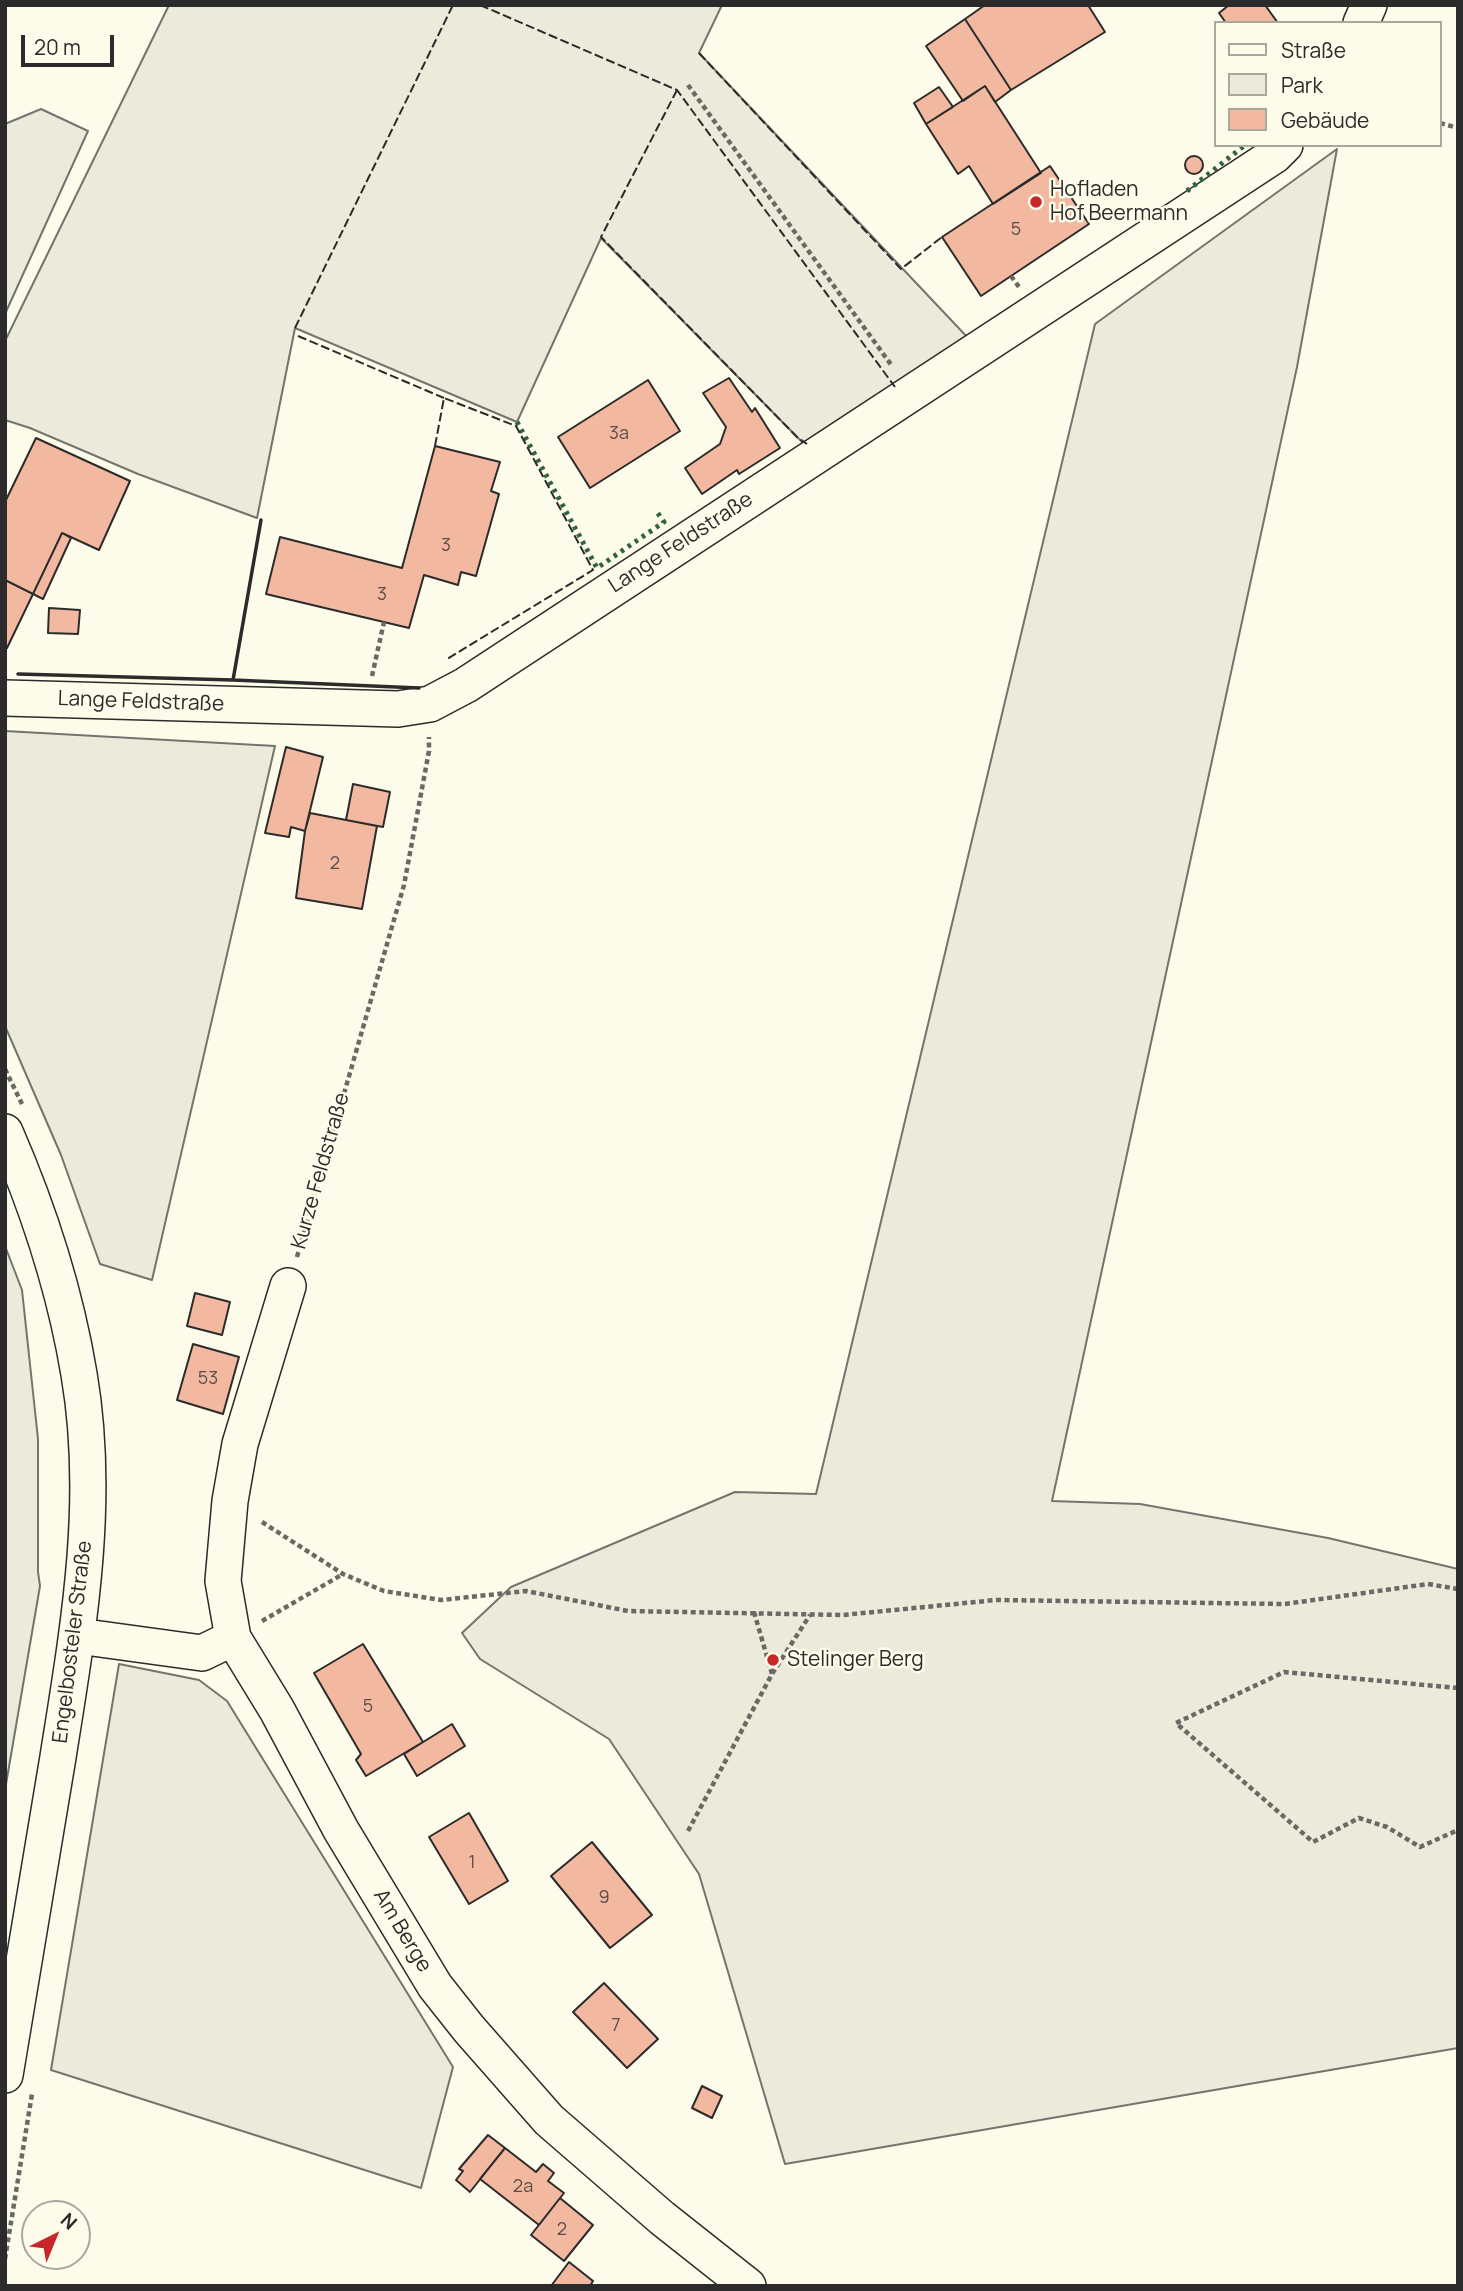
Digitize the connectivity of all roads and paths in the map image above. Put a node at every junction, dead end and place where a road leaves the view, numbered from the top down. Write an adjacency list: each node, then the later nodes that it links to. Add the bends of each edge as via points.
1 (1370, 5): 2 (street)
2 (1362, 21)
3 (688, 85): 5 (path)
4 (1283, 147): 5 (street, Lange Feldstraße)
5 (911, 392): 8 (street, Lange Feldstraße, via 466,685)
6 (384, 622): 9 (path, via 370,686)
7 (5, 698): 9 (street, Lange Feldstraße)
8 (430, 704): 9 (street, Lange Feldstraße); 11 (path, Kurze Feldstraße, via 429,751 404,885)
9 (370, 708)
10 (5, 1132): 17 (street, Engelbosteler Straße, via 29,1187 62,1293 79,1376 87,1458 87,1547)
11 (288, 1286): 12 (street, via 240,1444)
12 (230, 1501): 13 (path); 18 (street, via 223,1581)
13 (343, 1573): 15 (path, via 384,1591 441,1600 526,1591 628,1611); 18 (path)
14 (1458, 1590): 16 (path, via 1427,1584 1285,1604 996,1600)
15 (754, 1612): 16 (path); 19 (path)
16 (811, 1614): 19 (path)
17 (78, 1636): 18 (street, via 202,1653); 23 (street, Engelbosteler Straße)
18 (233, 1638): 24 (street, Am Berge, via 354,1852 435,1986 468,2029 549,2120)
19 (772, 1674): 22 (path)
20 (1458, 1688): 21 (path, via 1284,1672 1176,1723 1313,1842 1359,1818 1387,1827 1420,1847)
21 (1458, 1830)
22 (688, 1831)
23 (5, 2076)
24 (748, 2286)

